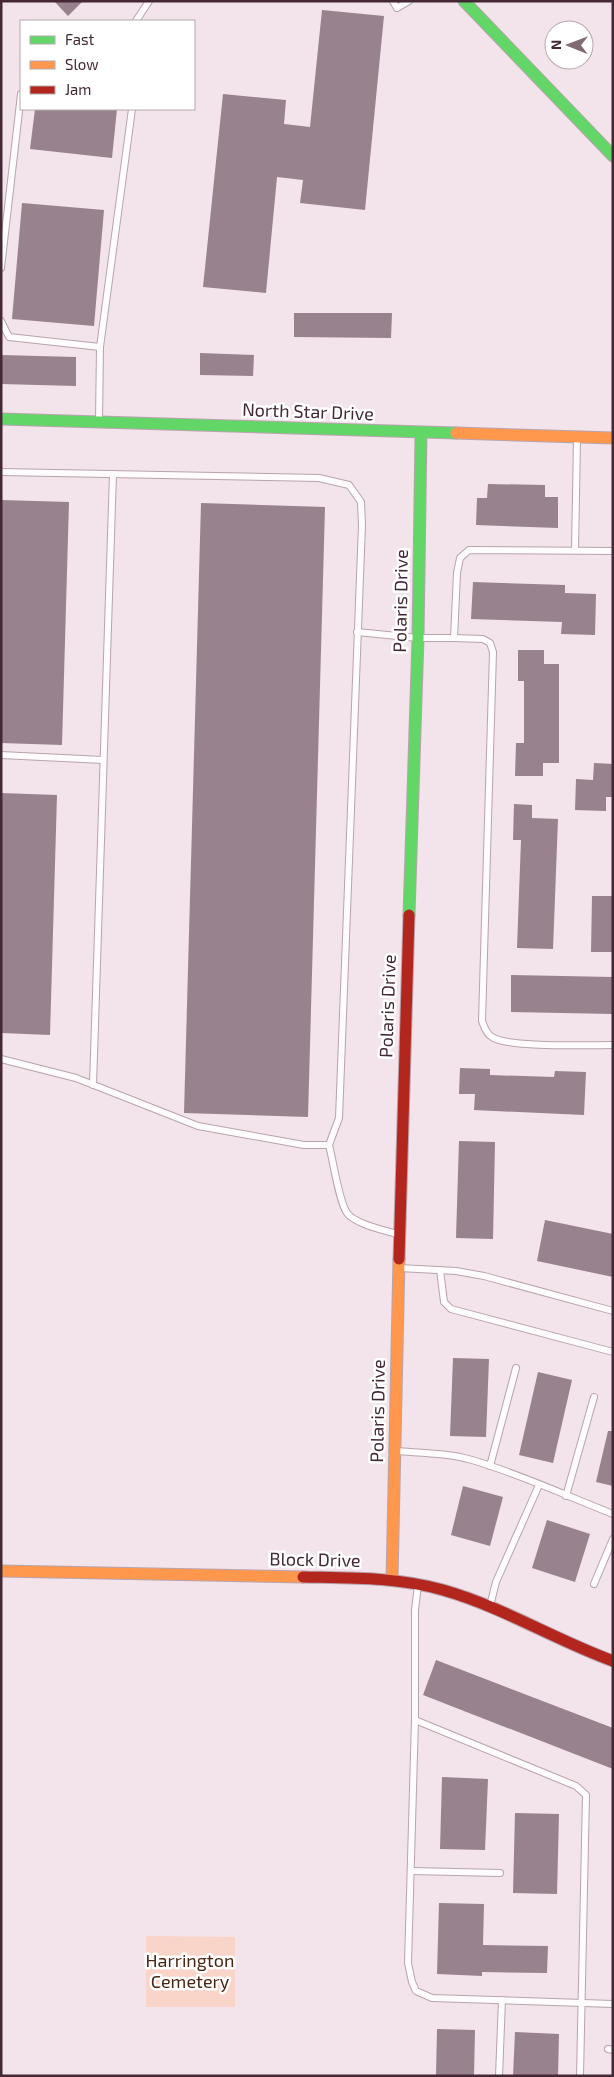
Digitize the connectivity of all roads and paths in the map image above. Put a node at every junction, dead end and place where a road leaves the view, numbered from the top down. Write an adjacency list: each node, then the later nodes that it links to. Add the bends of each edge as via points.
1 (149, 1): 5 (lane)
2 (393, 1): 3 (lane, via 397,8)
3 (409, 1)
4 (464, 1): 8 (street)
5 (137, 20)
6 (20, 103): 9 (lane)
7 (132, 110): 11 (lane)
8 (613, 156)
9 (1, 268)
10 (1, 321): 11 (lane, via 9,337)
11 (100, 346): 13 (lane)
12 (1, 419): 13 (street, North Star Drive)
13 (99, 422): 14 (street, North Star Drive)
14 (421, 433): 15 (street, North Star Drive); 22 (street, Polaris Drive)
15 (577, 437): 16 (street, North Star Drive); 19 (lane)
16 (613, 438)
17 (1, 472): 18 (lane)
18 (113, 474): 21 (lane, via 319,478 349,485 361,502); 25 (lane)
19 (576, 550): 20 (lane); 23 (lane, via 469,550 460,558 457,573)
20 (613, 552)
21 (357, 632): 22 (lane); 29 (lane, via 339,1118)
22 (418, 638): 23 (lane); 30 (street, Polaris Drive)
23 (454, 638): 26 (lane, via 483,639 490,643 493,652 482,1020 490,1037 508,1043)
24 (1, 755): 25 (lane)
25 (103, 760): 28 (lane)
26 (613, 1045)
27 (1, 1059): 28 (lane)
28 (92, 1085): 29 (lane, via 198,1126 304,1146)
29 (329, 1145): 30 (lane, via 348,1214 364,1224)
30 (399, 1234): 31 (street, Polaris Drive)
31 (398, 1268): 32 (lane); 37 (street, Polaris Drive)
32 (440, 1270): 33 (lane, via 484,1276); 34 (lane, via 444,1302 450,1309)
33 (613, 1311)
34 (613, 1352)
35 (516, 1368): 38 (lane)
36 (594, 1397): 40 (lane)
37 (394, 1451): 38 (lane, via 462,1458); 44 (street, Polaris Drive)
38 (490, 1466): 39 (lane)
39 (539, 1485): 40 (lane); 47 (lane, via 496,1582)
40 (566, 1496): 41 (lane)
41 (613, 1514)
42 (613, 1539): 46 (lane)
43 (1, 1571): 44 (street, Block Drive)
44 (392, 1580): 45 (street, Block Drive)
45 (418, 1583): 47 (street, Block Drive); 49 (lane)
46 (594, 1584)
47 (490, 1607): 48 (street, Block Drive)
48 (613, 1661)
49 (415, 1720): 50 (lane); 53 (lane, via 576,1786 586,1795)
50 (411, 1871): 51 (lane); 52 (lane, via 408,1963 416,1992 432,1998)
51 (500, 1873)
52 (502, 2000): 53 (lane); 55 (lane)
53 (582, 2003): 54 (lane); 56 (lane)
54 (613, 2004)
55 (499, 2076)
56 (580, 2076)

